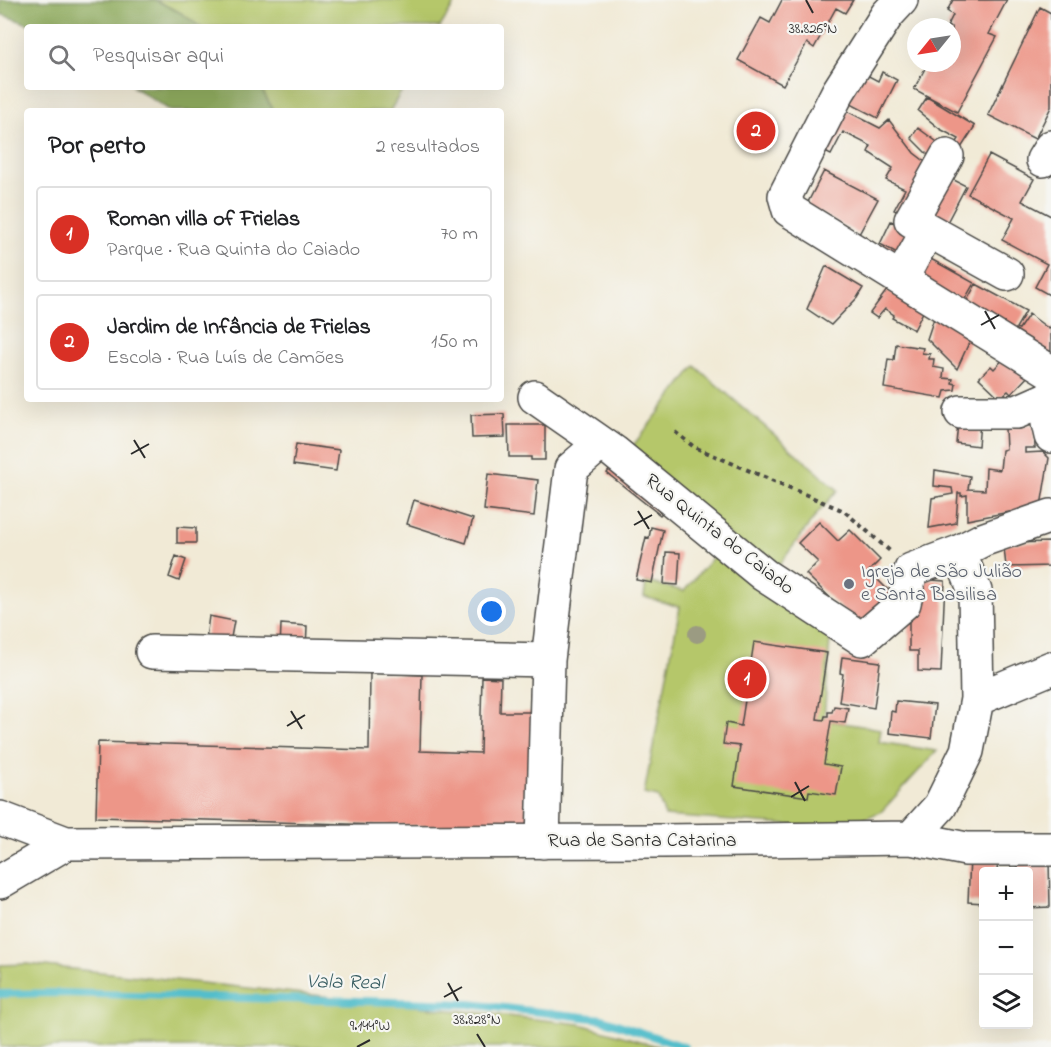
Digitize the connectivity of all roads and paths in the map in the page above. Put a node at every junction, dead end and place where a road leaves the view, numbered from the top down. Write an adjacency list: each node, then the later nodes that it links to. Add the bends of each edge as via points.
1 (902, 0): 5 (street, via 887,15 838,92 785,196 789,210)
2 (947, 156): 3 (street, via 911,220)
3 (928, 230): 4 (street); 5 (street)
4 (1008, 274)
5 (901, 279): 6 (street)
6 (1051, 372)
7 (1051, 396): 9 (street, via 1017,412); 11 (street)
8 (535, 397): 12 (street, Rua Quinta do Caiado)
9 (961, 412)
10 (675, 432): 15 (path, via 694,447 844,511)
11 (1051, 436)
12 (601, 442): 15 (street, Rua Quinta do Caiado, via 764,575 862,639 904,603); 17 (street, via 571,469)
13 (1051, 516): 14 (street)
14 (959, 552): 15 (street); 19 (street, via 975,591)
15 (911, 570)
16 (152, 652): 17 (street)
17 (548, 660): 22 (street)
18 (1051, 668): 19 (street)
19 (977, 699): 21 (street, via 967,751 940,806)
20 (0, 818): 23 (street)
21 (911, 838): 22 (street, Rua de Santa Catarina); 24 (street, Rua de Santa Catarina, via 966,849)
22 (543, 842): 23 (street, Rua de Santa Catarina)
23 (66, 843): 25 (street)
24 (1051, 849)
25 (0, 882)

